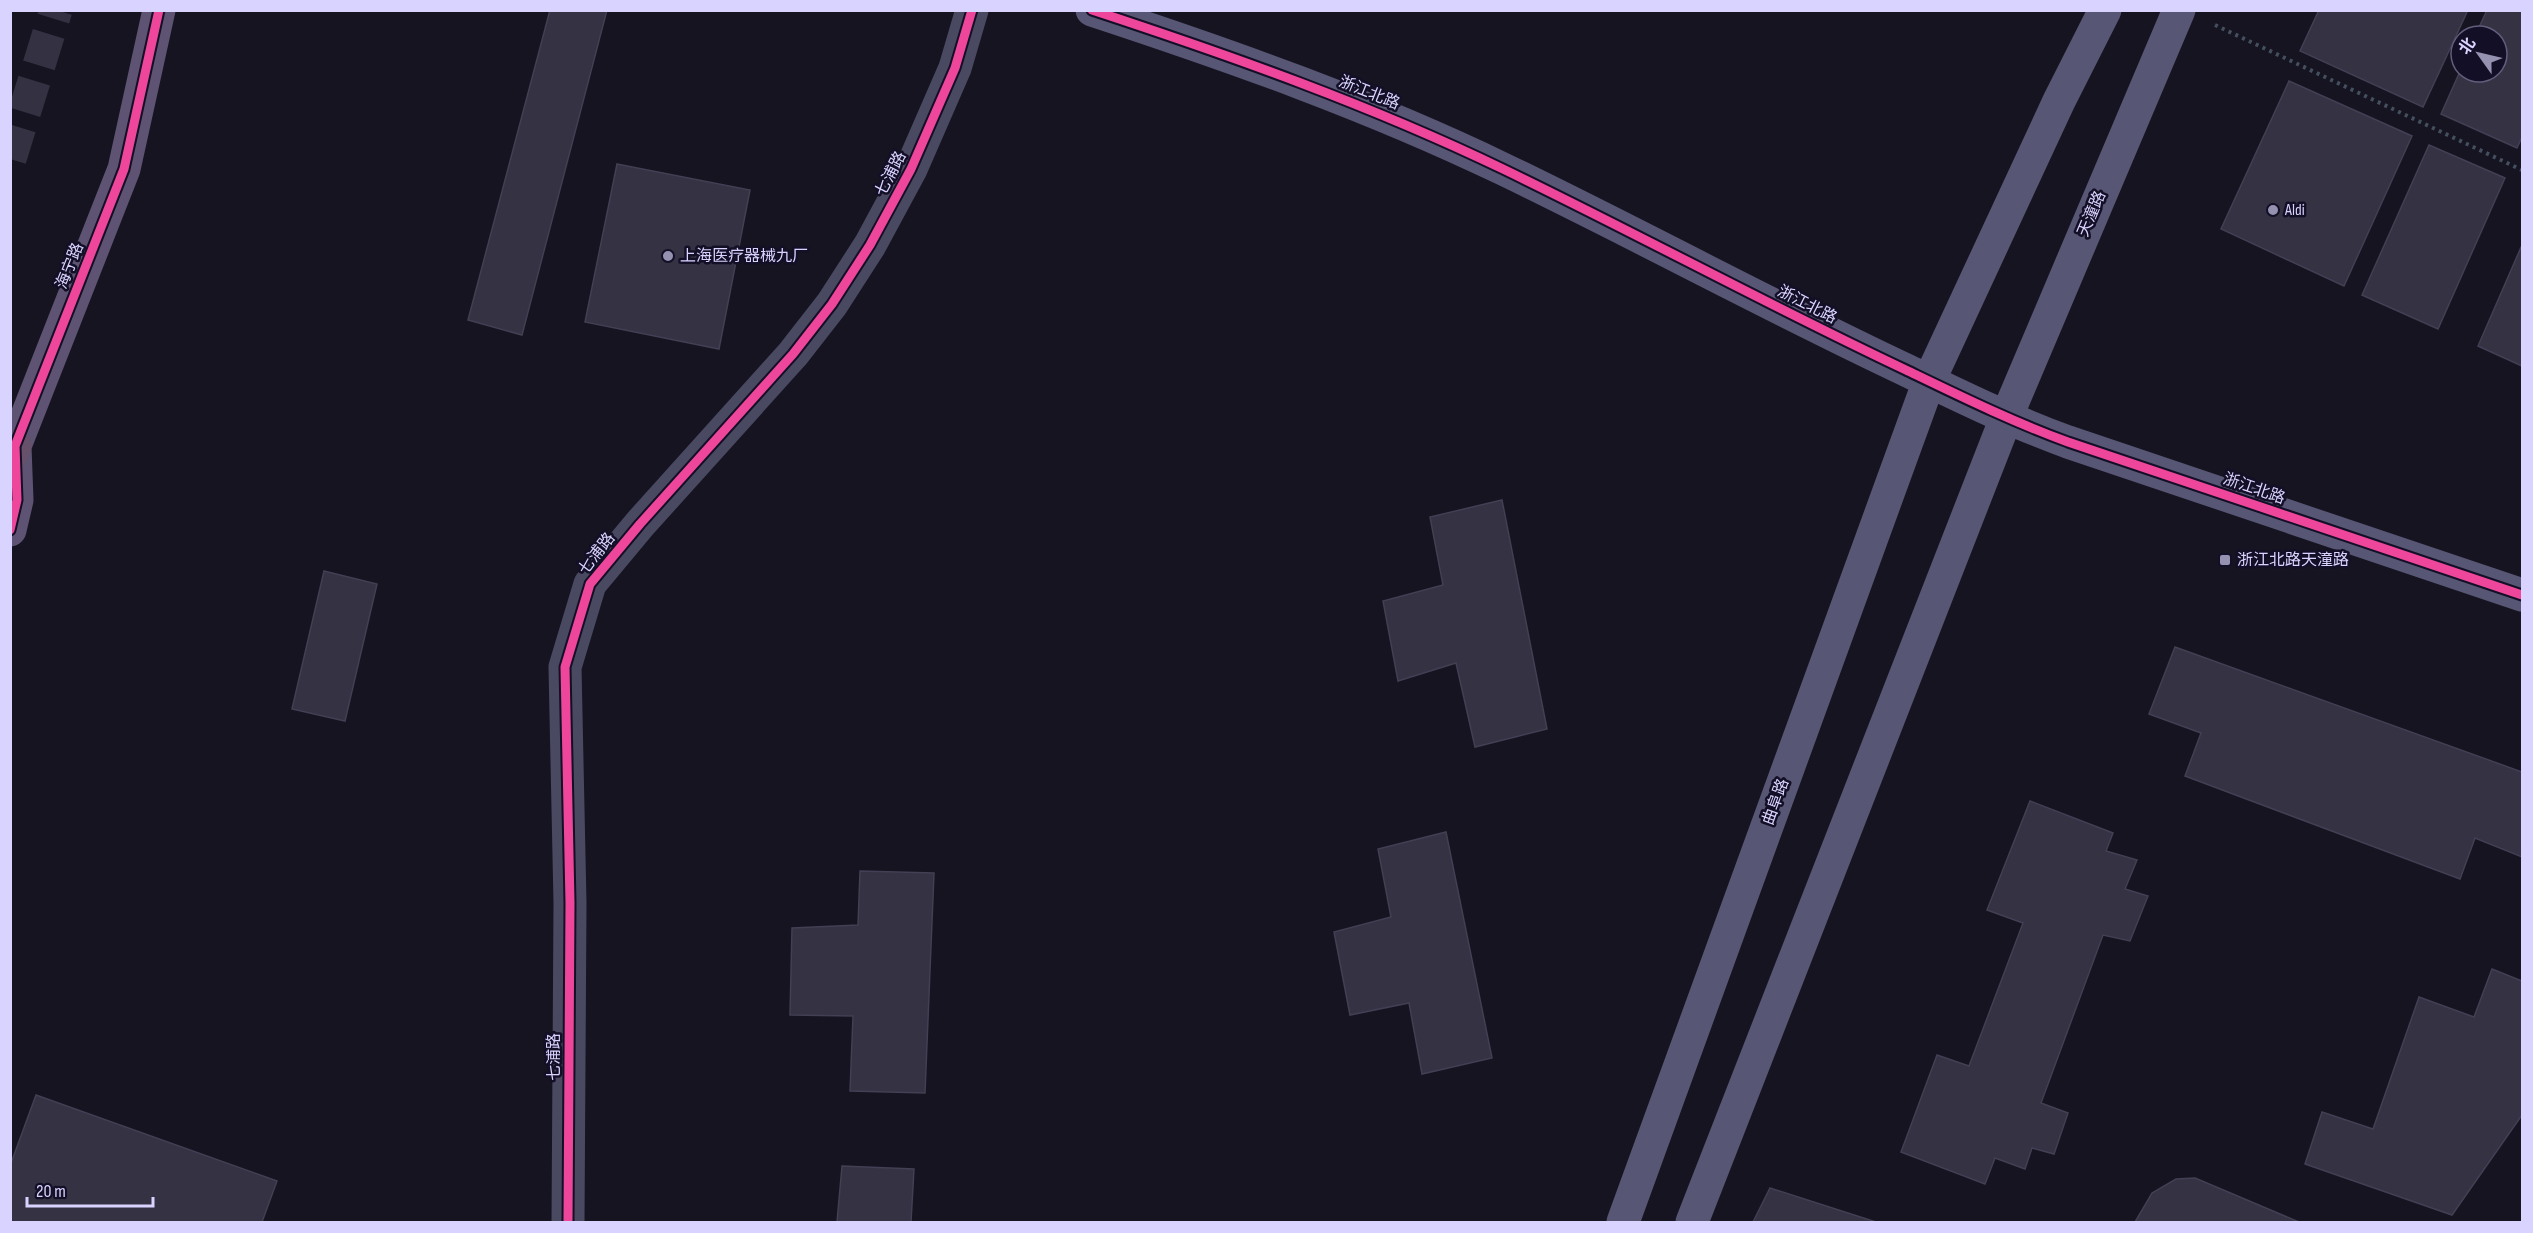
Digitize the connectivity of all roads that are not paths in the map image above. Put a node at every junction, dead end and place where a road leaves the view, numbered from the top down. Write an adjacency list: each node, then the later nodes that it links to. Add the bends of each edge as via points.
1 (159, 10): 8 (main road, 海宁路, via 124,169)
2 (972, 10): 11 (street, 七浦路, via 955,68 911,169 832,304 793,354 590,584 565,667 570,903)
3 (1092, 10): 6 (main road, 浙江北路, via 1295,80 1430,134)
4 (2105, 10): 6 (main road)
5 (2192, 15): 7 (main road, 天潼路)
6 (1929, 381): 7 (main road, 浙江北路); 12 (main road, 曲阜路)
7 (2006, 418): 10 (main road, 浙江北路); 13 (main road)
8 (13, 451): 9 (main road, 海宁路, via 17,500)
9 (10, 530)
10 (2523, 595)
11 (568, 1222)
12 (1623, 1222)
13 (1692, 1222)

